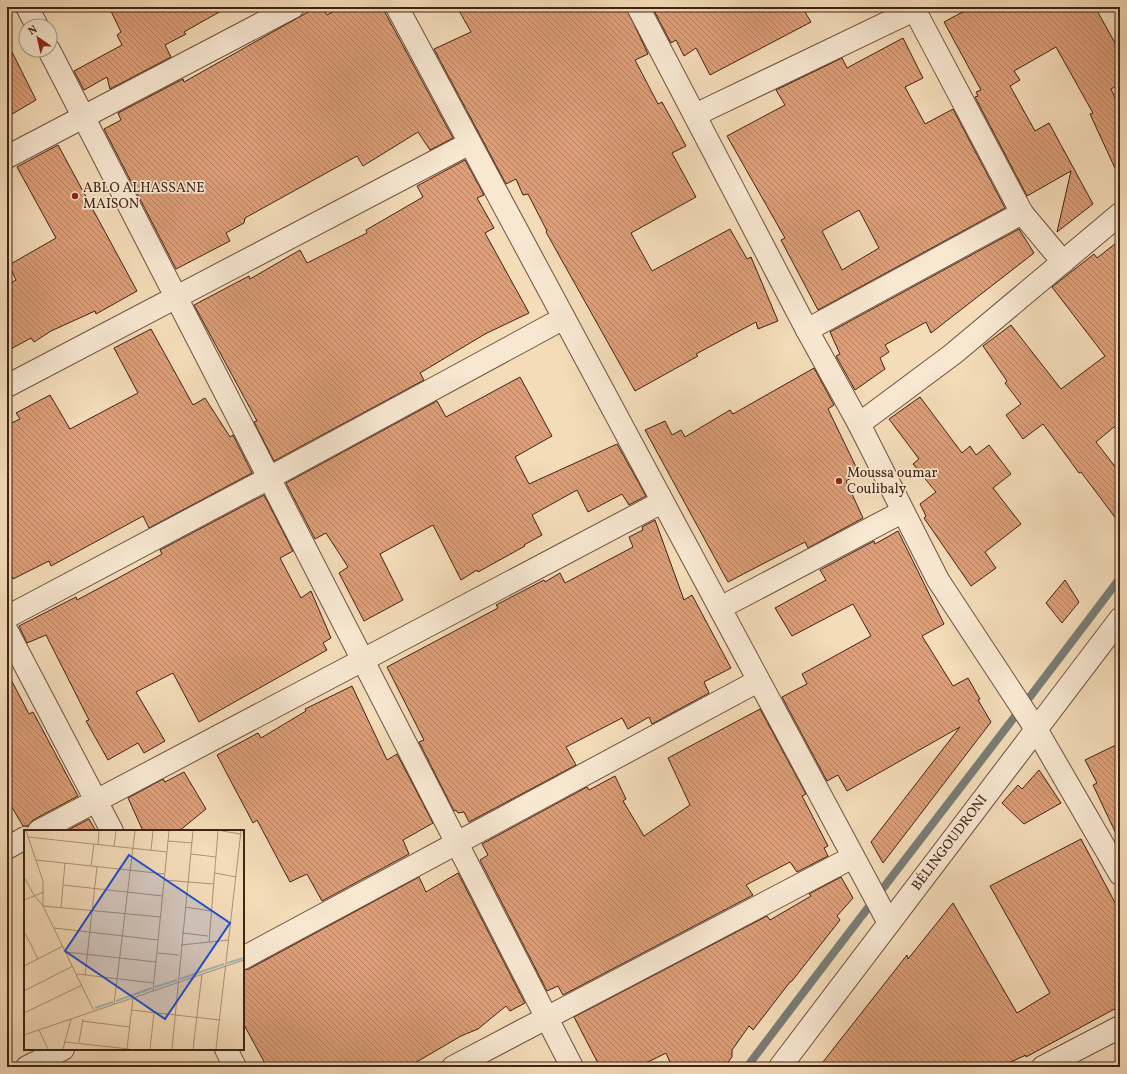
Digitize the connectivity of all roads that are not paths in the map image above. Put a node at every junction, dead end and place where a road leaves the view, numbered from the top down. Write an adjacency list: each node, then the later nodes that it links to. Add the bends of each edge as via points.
1 (27, 7): 6 (street)
2 (293, 7): 9 (street)
3 (638, 7): 8 (street)
4 (400, 8): 10 (street)
5 (914, 8): 8 (street); 12 (street)
6 (33, 18)
7 (53, 58): 9 (street)
8 (695, 115): 17 (street)
9 (84, 117): 11 (street); 15 (street)
10 (470, 143): 15 (street); 16 (street)
11 (7, 157)
12 (1022, 213): 14 (street); 17 (street)
13 (1120, 214): 14 (street)
14 (1063, 262): 19 (street, via 953,354)
15 (176, 297): 18 (street); 20 (street)
16 (564, 318): 20 (street); 21 (street)
17 (807, 330): 19 (street)
18 (7, 386)
19 (859, 424): 22 (street)
20 (269, 478): 24 (street); 27 (street)
21 (662, 502): 23 (street); 27 (street)
22 (902, 512): 23 (street); 29 (street, via 938,580)
23 (720, 608): 28 (street)
24 (7, 617)
25 (1120, 619): 29 (street, BÉLINGOUDRONI)
26 (7, 631): 30 (street)
27 (363, 660): 30 (street); 34 (street)
28 (758, 681): 34 (street); 36 (street)
29 (1036, 729): 37 (street); 38 (street, BÉLINGOUDRONI)
30 (96, 801): 31 (street); 32 (street)
31 (41, 830)
32 (111, 830)
33 (24, 839): 35 (street)
34 (456, 843): 39 (street); 40 (street)
35 (7, 848)
36 (853, 857): 38 (street); 40 (street)
37 (1120, 874)
38 (889, 923): 48 (street, BÉLINGOUDRONI)
39 (244, 957)
40 (546, 1018): 46 (street); 47 (street)
41 (1120, 1027): 49 (street)
42 (61, 1050): 44 (street)
43 (226, 1050): 45 (street)
44 (27, 1067)
45 (235, 1067)
46 (453, 1067)
47 (572, 1067)
48 (780, 1067)
49 (1043, 1067)

